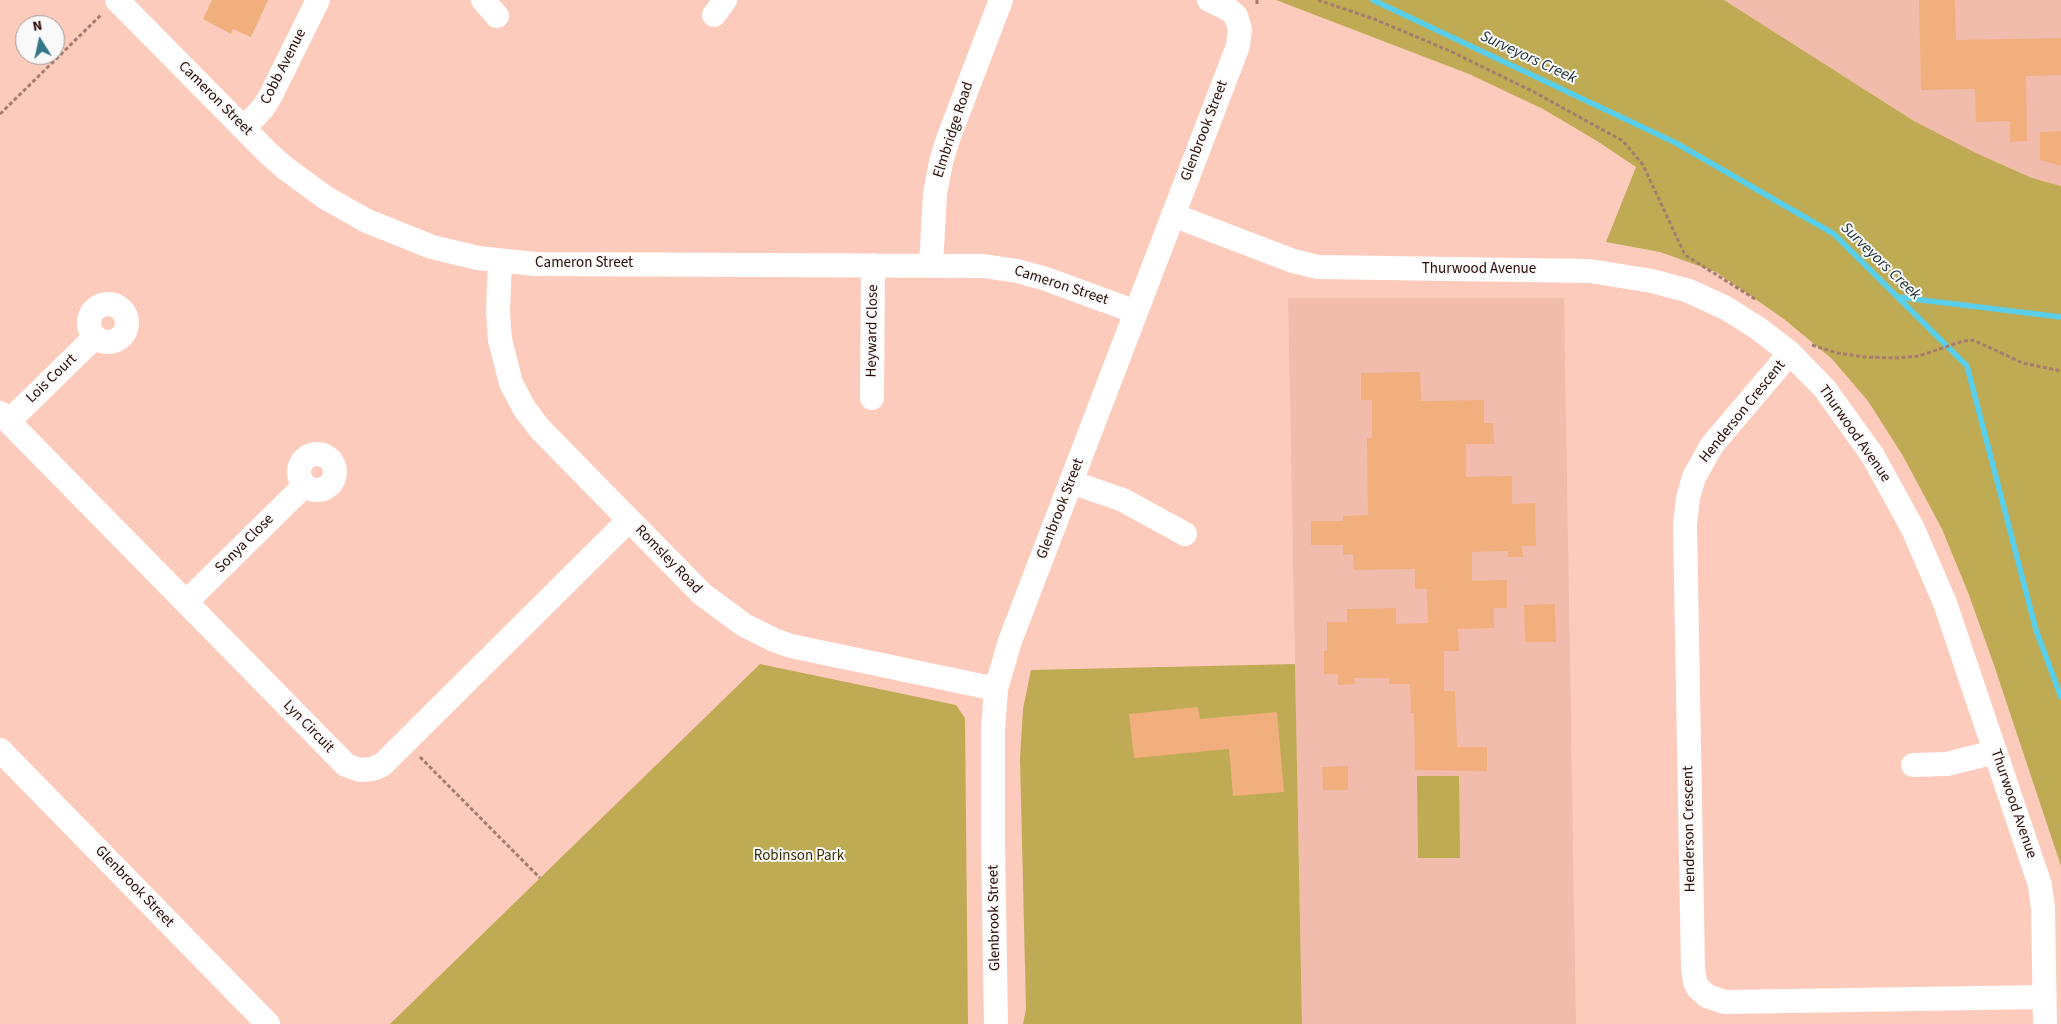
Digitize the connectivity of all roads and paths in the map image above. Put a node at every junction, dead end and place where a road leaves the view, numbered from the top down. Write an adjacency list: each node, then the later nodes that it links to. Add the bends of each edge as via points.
1 (318, 0): 9 (street, Cobb Avenue, via 271,95)
2 (1001, 0): 13 (street, Elmbridge Road, via 941,162 935,194)
3 (1210, 0): 10 (street, Glenbrook Street, via 1228,8 1236,16 1240,29 1238,46)
4 (1256, 0): 7 (path)
5 (1318, 0): 14 (path, via 1450,51 1534,92 1623,142 1643,165 1684,254)
6 (113, 4): 8 (path); 9 (street, Cameron Street)
7 (1257, 6)
8 (0, 114)
9 (244, 128): 11 (street, Cameron Street, via 303,182 366,221 432,247)
10 (1173, 215): 15 (street, Glenbrook Street); 17 (street, Thurwood Avenue, via 1293,261 1318,267 1590,271 1652,281 1726,308)
11 (500, 262): 12 (street, Cameron Street); 23 (street, Romsley Road, via 500,340 507,370 518,396 540,429)
12 (873, 265): 13 (street, Cameron Street); 19 (street, Heyward Close)
13 (931, 265): 15 (street, Cameron Street, via 984,266 1017,271)
14 (1759, 302)
15 (1136, 312): 21 (street, Glenbrook Street)
16 (95, 338): 20 (street, Lois Court)
17 (1800, 348): 18 (path, via 1895,358 1918,356 1973,340 2023,363); 29 (street, Thurwood Avenue, via 1881,469 1913,529 1945,603); 32 (street, Henderson Crescent, via 1712,445 1694,477 1688,498 1692,968 1695,982 1707,996 1725,1002)
18 (2061, 371)
19 (872, 398)
20 (4, 417): 25 (street, Lyn Circuit)
21 (1071, 482): 24 (street, via 1136,506); 26 (street, Glenbrook Street, via 1010,641)
22 (304, 486): 25 (street, Sonya Close)
23 (629, 520): 26 (street, Romsley Road, via 702,594 737,620 774,640 810,651); 27 (street, Lyn Circuit)
24 (1185, 534)
25 (186, 602): 27 (street, Lyn Circuit, via 346,765 372,770)
26 (996, 690): 34 (street, Glenbrook Street, via 993,730)
27 (406, 742): 31 (path)
28 (0, 750): 33 (street, Glenbrook Street)
29 (1995, 752): 30 (street, via 1947,764); 32 (street, Thurwood Avenue, via 2040,885)
30 (1913, 765)
31 (540, 878)
32 (2044, 997): 35 (street, Thurwood Avenue)
33 (258, 1021)
34 (996, 1024)
35 (2045, 1024)

